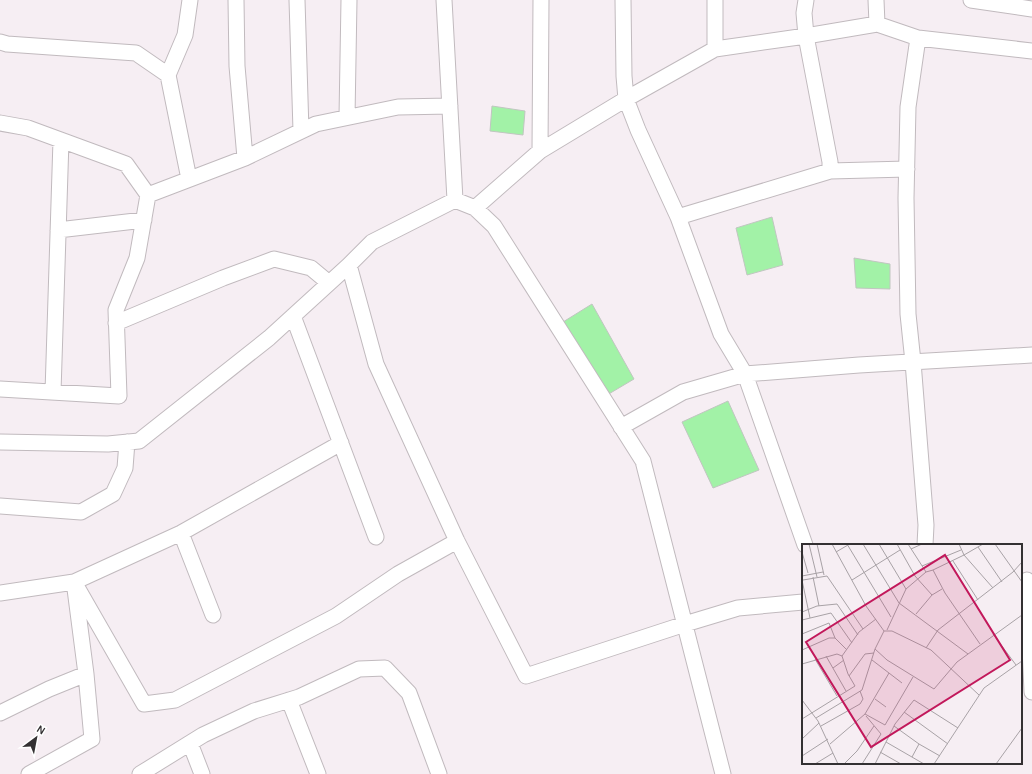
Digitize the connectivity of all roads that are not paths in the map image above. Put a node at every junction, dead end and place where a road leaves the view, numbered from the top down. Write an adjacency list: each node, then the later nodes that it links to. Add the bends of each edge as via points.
1 (190, 0): 19 (street, via 185,35)
2 (236, 0): 27 (street, via 237,66)
3 (297, 0): 24 (street)
4 (349, 0): 22 (street)
5 (444, 0): 21 (street)
6 (541, 0): 26 (street)
7 (622, 0): 20 (street)
8 (715, 0): 17 (street)
9 (806, 0): 14 (street)
10 (876, 0): 13 (street)
11 (971, 0): 12 (street)
12 (1032, 10)
13 (877, 24): 14 (street); 15 (street)
14 (806, 36): 17 (street); 29 (street)
15 (918, 38): 18 (street); 28 (street, via 908,107)
16 (0, 42): 19 (street, via 136,53)
17 (715, 49): 20 (street)
18 (1032, 51)
19 (168, 75): 30 (street)
20 (626, 99): 26 (street); 34 (street)
21 (450, 106): 22 (street, via 398,107); 32 (street)
22 (347, 117): 24 (street, via 316,124)
23 (0, 123): 25 (street, via 28,128)
24 (301, 131): 27 (street)
25 (61, 140): 31 (street, via 126,164); 36 (street)
26 (540, 151): 33 (street)
27 (245, 158): 30 (street)
28 (907, 169): 29 (street); 42 (street, via 908,314)
29 (830, 171): 34 (street)
30 (189, 179): 31 (street)
31 (148, 195): 35 (street)
32 (455, 200): 33 (street); 37 (street, via 372,242)
33 (475, 208): 46 (street, via 494,226)
34 (678, 217): 43 (street, via 720,334)
35 (144, 220): 36 (street); 40 (street, via 137,258 116,310)
36 (58, 230): 45 (street)
37 (349, 265): 38 (street); 53 (street, via 376,364)
38 (329, 283): 39 (street); 40 (street, via 311,268 274,259)
39 (293, 316): 48 (street, via 269,338 139,440); 49 (street)
40 (116, 323): 45 (street, via 119,396)
41 (1032, 355): 42 (street)
42 (914, 362): 43 (street); 55 (street, via 926,525)
43 (745, 374): 46 (street, via 683,392); 54 (street)
44 (0, 389): 45 (street)
45 (53, 392)
46 (621, 427): 61 (street, via 643,461)
47 (0, 442): 48 (street)
48 (127, 442): 50 (street, via 126,468 113,494 81,512)
49 (341, 443): 51 (street); 52 (street)
50 (0, 506)
51 (181, 533): 57 (street); 60 (street)
52 (376, 537)
53 (457, 542): 57 (street, via 398,574 336,616 175,700 144,704); 61 (street, via 526,676)
54 (805, 544)
55 (925, 544)
56 (1026, 581): 63 (street)
57 (74, 582): 58 (street); 62 (street)
58 (0, 593)
59 (802, 602): 61 (street, via 738,608)
60 (213, 615)
61 (684, 624): 72 (street)
62 (86, 674): 65 (street); 67 (street, via 92,739)
63 (1032, 692)
64 (290, 700): 66 (street, via 254,711); 70 (street); 71 (street, via 359,669 385,668 409,693)
65 (0, 712)
66 (190, 743): 68 (street); 69 (street)
67 (29, 774)
68 (140, 774)
69 (202, 774)
70 (318, 774)
71 (440, 774)
72 (723, 774)

